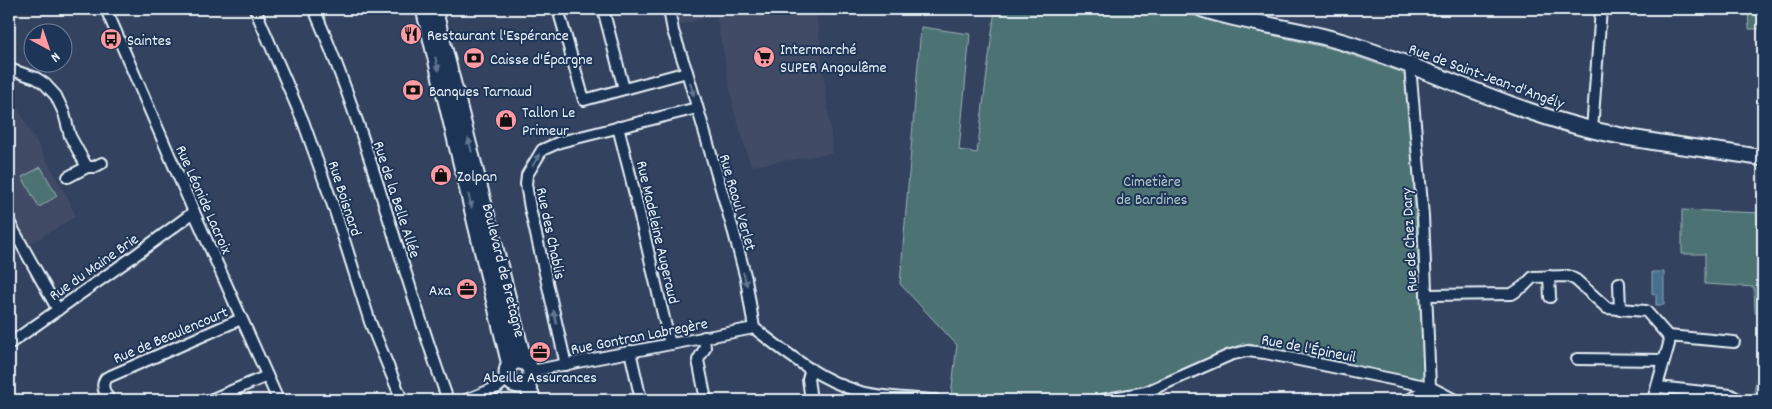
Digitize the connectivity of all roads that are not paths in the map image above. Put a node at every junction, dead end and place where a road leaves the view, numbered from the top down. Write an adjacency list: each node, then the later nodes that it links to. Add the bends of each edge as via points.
1 (106, 9): 22 (street, Rue Léonide Lacroix)
2 (255, 9): 50 (street, Rue Boisnard, via 303,121 370,322)
3 (314, 9): 51 (street, Rue de la Belle Allée, via 365,143)
4 (424, 9): 42 (main road, Boulevard de Bretagne, one-way to 42)
5 (434, 9): 42 (main road, Boulevard de Bretagne, one-way to 5)
6 (558, 9): 14 (street, via 584,100)
7 (603, 9): 14 (street)
8 (669, 9): 13 (street, Rue Raoul Verlet)
9 (1203, 9): 11 (main road, Rue de Saint-Jean-d'Angély, via 1341,42)
10 (1601, 9): 17 (street)
11 (1410, 66): 17 (main road, Rue de Saint-Jean-d'Angély, via 1521,108); 26 (street, Rue de Chez Dary, via 1423,216)
12 (9, 69): 20 (street, via 36,78 56,96 70,136)
13 (687, 72): 14 (street); 15 (street, Rue Raoul Verlet, one-way to 15)
14 (624, 89)
15 (697, 108): 16 (street, Rue des Chablis); 31 (street, Rue Raoul Verlet, one-way to 31, via 746,279)
16 (618, 127): 36 (street, Rue Madeleine Augeraud); 40 (street, Rue des Chablis, one-way to 16, via 530,208 527,175 542,150)
17 (1592, 130): 18 (main road, Rue de Saint-Jean-d'Angély)
18 (1763, 158)
19 (102, 164): 20 (street)
20 (87, 167): 21 (street)
21 (68, 177)
22 (194, 212): 28 (street, Rue du Maine Brie); 30 (street, Rue Léonide Lacroix)
23 (9, 222): 28 (street)
24 (1549, 276): 26 (street, via 1533,277 1512,294); 27 (street); 29 (street, via 1568,276 1606,308)
25 (1619, 283): 29 (street)
26 (1426, 295): 44 (street, Rue de Chez Dary)
27 (1550, 297)
28 (58, 310): 35 (street, Rue du Maine Brie)
29 (1620, 310): 32 (street, via 1646,310)
30 (241, 319): 43 (street, Rue Léonide Lacroix); 47 (street, Rue de Beaulencourt, via 106,378 102,387)
31 (754, 328): 33 (street, Rue Gontran Labregère); 41 (street)
32 (1668, 336): 34 (street); 39 (street)
33 (704, 337): 36 (street, Rue Gontran Labregère); 56 (street, via 705,348 698,360)
34 (1734, 342)
35 (9, 344)
36 (670, 344): 37 (street, Rue Gontran Labregère)
37 (630, 351): 40 (street, Rue Gontran Labregère); 55 (street)
38 (1577, 359): 39 (street)
39 (1664, 360): 45 (street)
40 (566, 365): 42 (street, Rue Gontran Labregère)
41 (815, 372): 57 (street, via 808,379); 58 (street, via 857,391)
42 (519, 374): 52 (street, Rue Gontran Labregère); 53 (main road, Boulevard de Bretagne); 54 (main road, Boulevard de Bretagne)
43 (267, 376): 48 (street); 49 (street, Rue Léonide Lacroix)
44 (1430, 386): 60 (street, Rue de l'Épineuil, via 1247,351 1230,355 1146,392); 61 (street); 62 (street, Rue de l'Épineuil)
45 (1658, 386): 46 (street); 63 (street)
46 (1698, 396): 64 (street, via 1731,394)
47 (109, 400)
48 (210, 400)
49 (278, 400)
50 (402, 400)
51 (448, 400)
52 (466, 400)
53 (522, 400)
54 (533, 400)
55 (641, 400)
56 (706, 400)
57 (811, 400)
58 (919, 400): 59 (street)
59 (935, 400)
60 (1102, 400)
61 (1408, 400)
62 (1455, 400)
63 (1653, 400)
64 (1740, 400)

